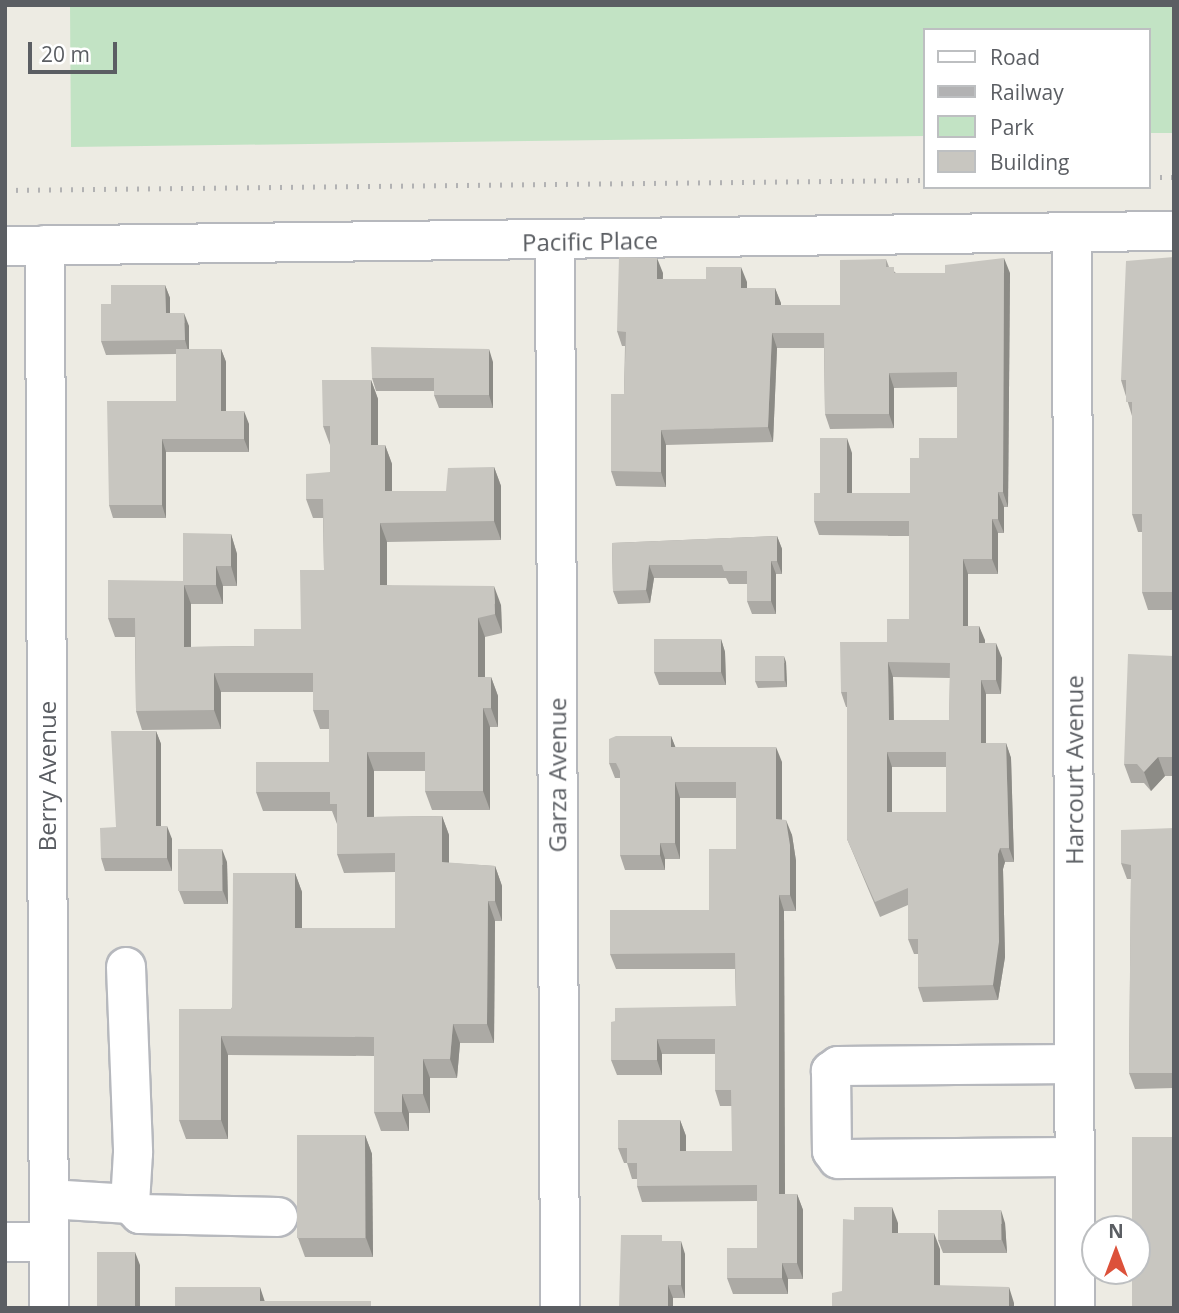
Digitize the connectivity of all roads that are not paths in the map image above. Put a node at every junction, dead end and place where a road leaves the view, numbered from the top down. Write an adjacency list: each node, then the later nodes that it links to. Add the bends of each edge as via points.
1 (1174, 231): 2 (street, Pacific Place)
2 (1072, 232): 3 (street, Pacific Place); 7 (street, Harcourt Avenue)
3 (555, 242): 4 (street, Pacific Place); 15 (street, Garza Avenue)
4 (45, 245): 5 (street, Pacific Place); 9 (street, Berry Avenue)
5 (5, 246)
6 (126, 967): 10 (street, via 133,1153)
7 (1074, 1064): 8 (street, Harcourt Avenue); 8 (street, via 838,1066 831,1071 832,1151 838,1158)
8 (1075, 1157): 16 (street, Harcourt Avenue)
9 (49, 1199): 10 (street); 13 (street, Berry Avenue)
10 (130, 1204): 11 (street, via 140,1214)
11 (278, 1217)
12 (5, 1242): 13 (street)
13 (49, 1242): 14 (street, Berry Avenue)
14 (49, 1308)
15 (560, 1308)
16 (1075, 1308)

